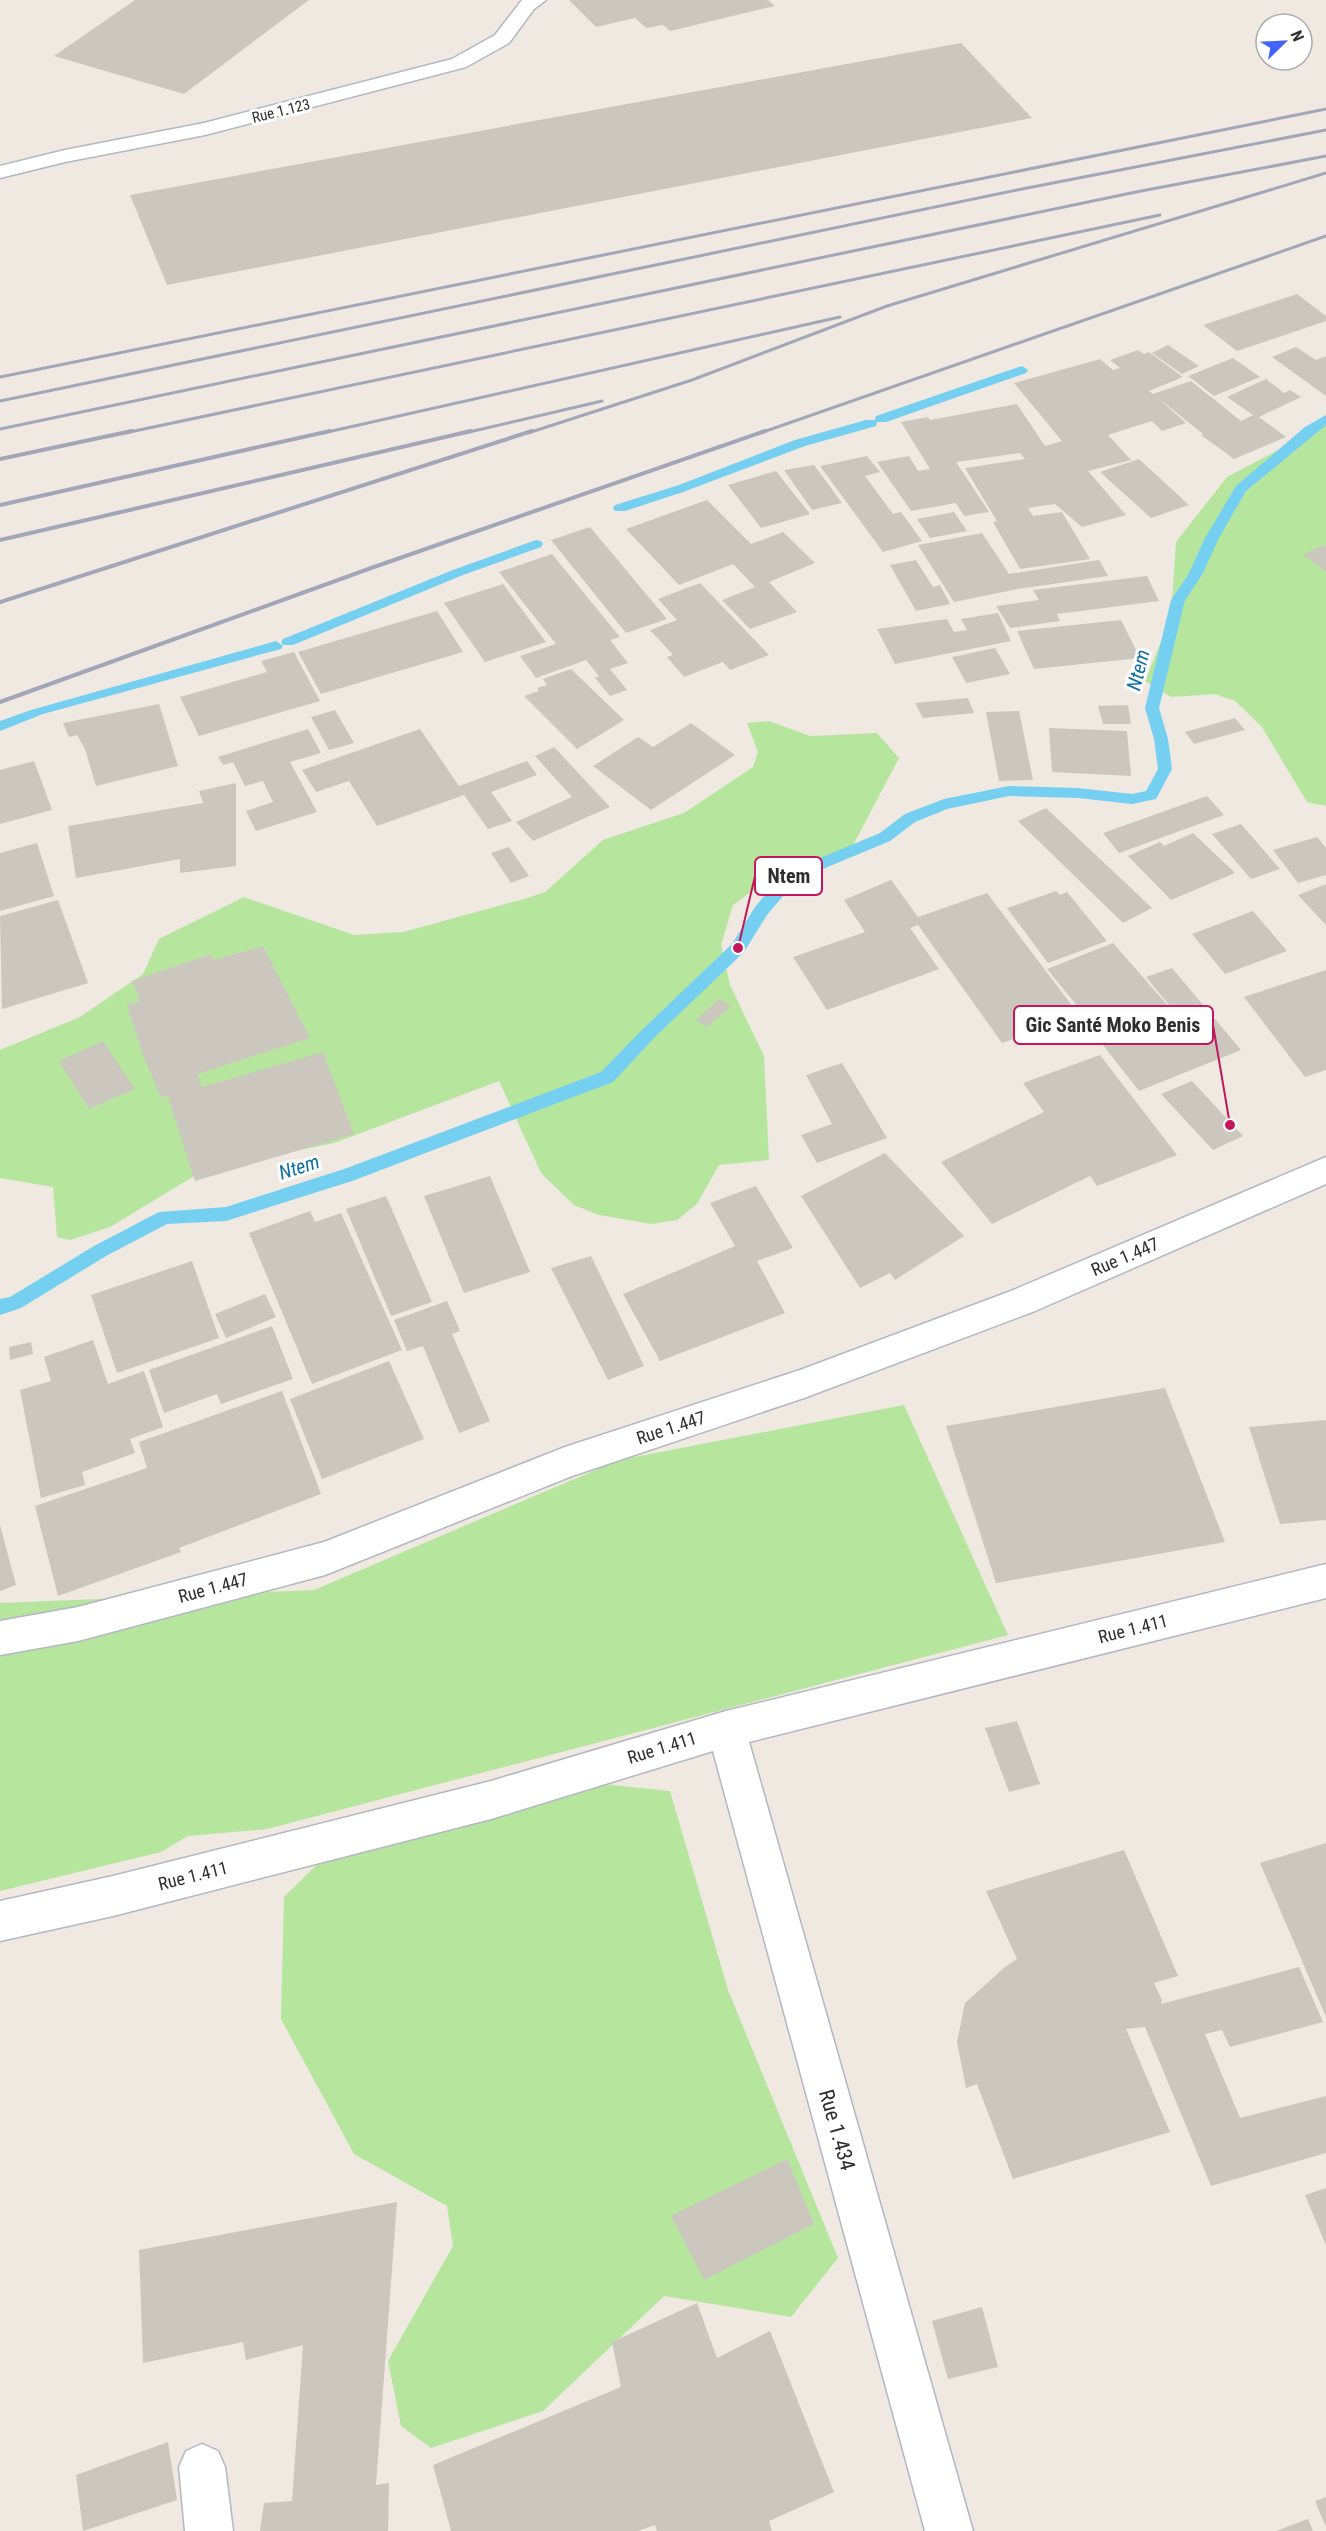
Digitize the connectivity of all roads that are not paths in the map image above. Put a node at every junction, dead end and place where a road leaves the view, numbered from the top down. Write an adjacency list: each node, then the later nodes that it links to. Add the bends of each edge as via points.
1 (537, 0): 2 (street, Rue 1.123, via 527,4 502,39 459,63 205,129)
2 (0, 172)
3 (1326, 1170): 5 (street, Rue 1.447, via 1023,1301 804,1383 565,1462 325,1558 78,1624)
4 (1326, 1581): 6 (street, Rue 1.411)
5 (0, 1638)
6 (726, 1729): 7 (street, Rue 1.411, via 491,1800); 10 (street, Rue 1.434)
7 (0, 1921)
8 (202, 2467): 9 (street)
9 (209, 2531)
10 (949, 2531)

